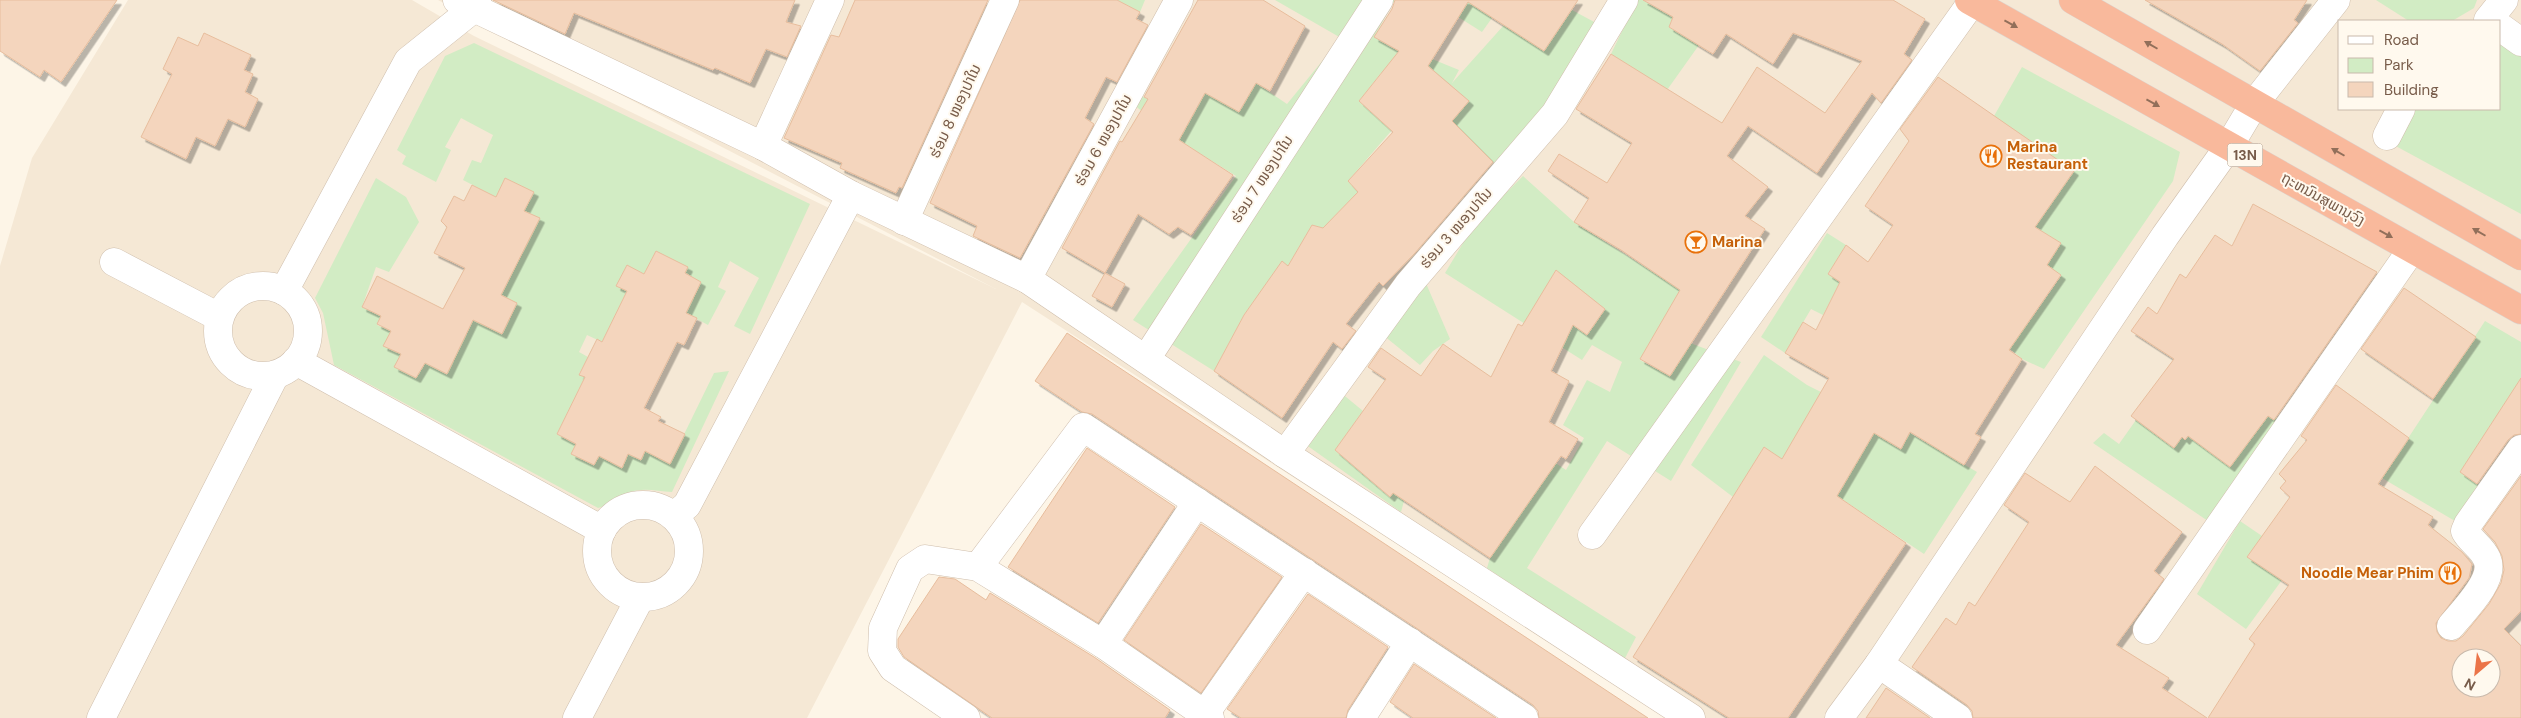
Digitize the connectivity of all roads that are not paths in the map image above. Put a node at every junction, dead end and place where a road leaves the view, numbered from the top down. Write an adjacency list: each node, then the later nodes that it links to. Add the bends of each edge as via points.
1 (830, 0): 15 (street)
2 (1005, 0): 18 (street, ຮ່ອມ 8 ໜອງປາໃນ)
3 (1179, 0): 22 (street, ຮ່ອມ 6 ໜອງປາໃນ)
4 (1378, 0): 26 (street, ຮ່ອມ 7 ໜອງປາໃນ)
5 (1624, 0): 29 (street, ຮ່ອມ 3 ໜອງປາໃນ, via 1554,114 1408,285)
6 (2073, 0): 12 (highway, one-way to 6)
7 (2336, 0): 12 (street)
8 (1970, 1): 16 (highway, ຖະຫນົນສຸພານຸວົງ / 13N, one-way to 16); 33 (street)
9 (469, 3): 15 (street); 23 (street, via 408,61)
10 (2501, 24): 11 (street)
11 (2521, 42)
12 (2254, 104): 16 (street); 20 (highway, one-way to 12)
13 (2400, 110): 14 (street)
14 (2386, 136)
15 (762, 146): 17 (street)
16 (2229, 146): 19 (highway, ຖະຫນົນສຸພານຸວົງ / 13N, one-way to 19); 41 (street, via 2159,244)
17 (851, 195): 18 (street); 31 (street, via 687,505)
18 (904, 221): 22 (street)
19 (2412, 249): 24 (highway, ຖະຫນົນສຸພານຸວົງ / 13N); 38 (street)
20 (2521, 256)
21 (114, 262): 25 (street)
22 (1027, 279): 26 (street)
23 (284, 291): 25 (street, via 270,286 255,286 241,291 230,299); 27 (street, via 305,313 308,328 307,343)
24 (2521, 310)
25 (220, 317): 27 (street, via 218,340 232,365 252,374)
26 (1146, 359): 29 (street)
27 (286, 368): 32 (street); 44 (street)
28 (2521, 449): 37 (street, via 2465,531 2488,561 2488,574 2483,586)
29 (1285, 454): 49 (street)
30 (1197, 502): 34 (street, via 1083,427); 35 (street); 40 (street)
31 (674, 516): 32 (street, via 654,506 638,504 623,508 610,517); 36 (street, via 688,536 688,566 669,590)
32 (602, 530): 36 (street, via 597,544 602,574 624,594)
33 (1592, 535)
34 (978, 567): 40 (street); 46 (street, via 925,559 910,569 883,628 882,651 893,668)
35 (1304, 572): 39 (street); 43 (street)
36 (640, 598): 45 (street)
37 (2451, 626)
38 (2147, 630)
39 (1410, 642): 42 (street); 47 (street)
40 (1103, 644): 43 (street)
41 (1879, 664): 50 (street); 51 (street)
42 (1495, 710): 48 (street)
43 (1205, 717)
44 (101, 718)
45 (577, 718)
46 (966, 718)
47 (1361, 718)
48 (1524, 718)
49 (1691, 718)
50 (1839, 718)
51 (1958, 718)

